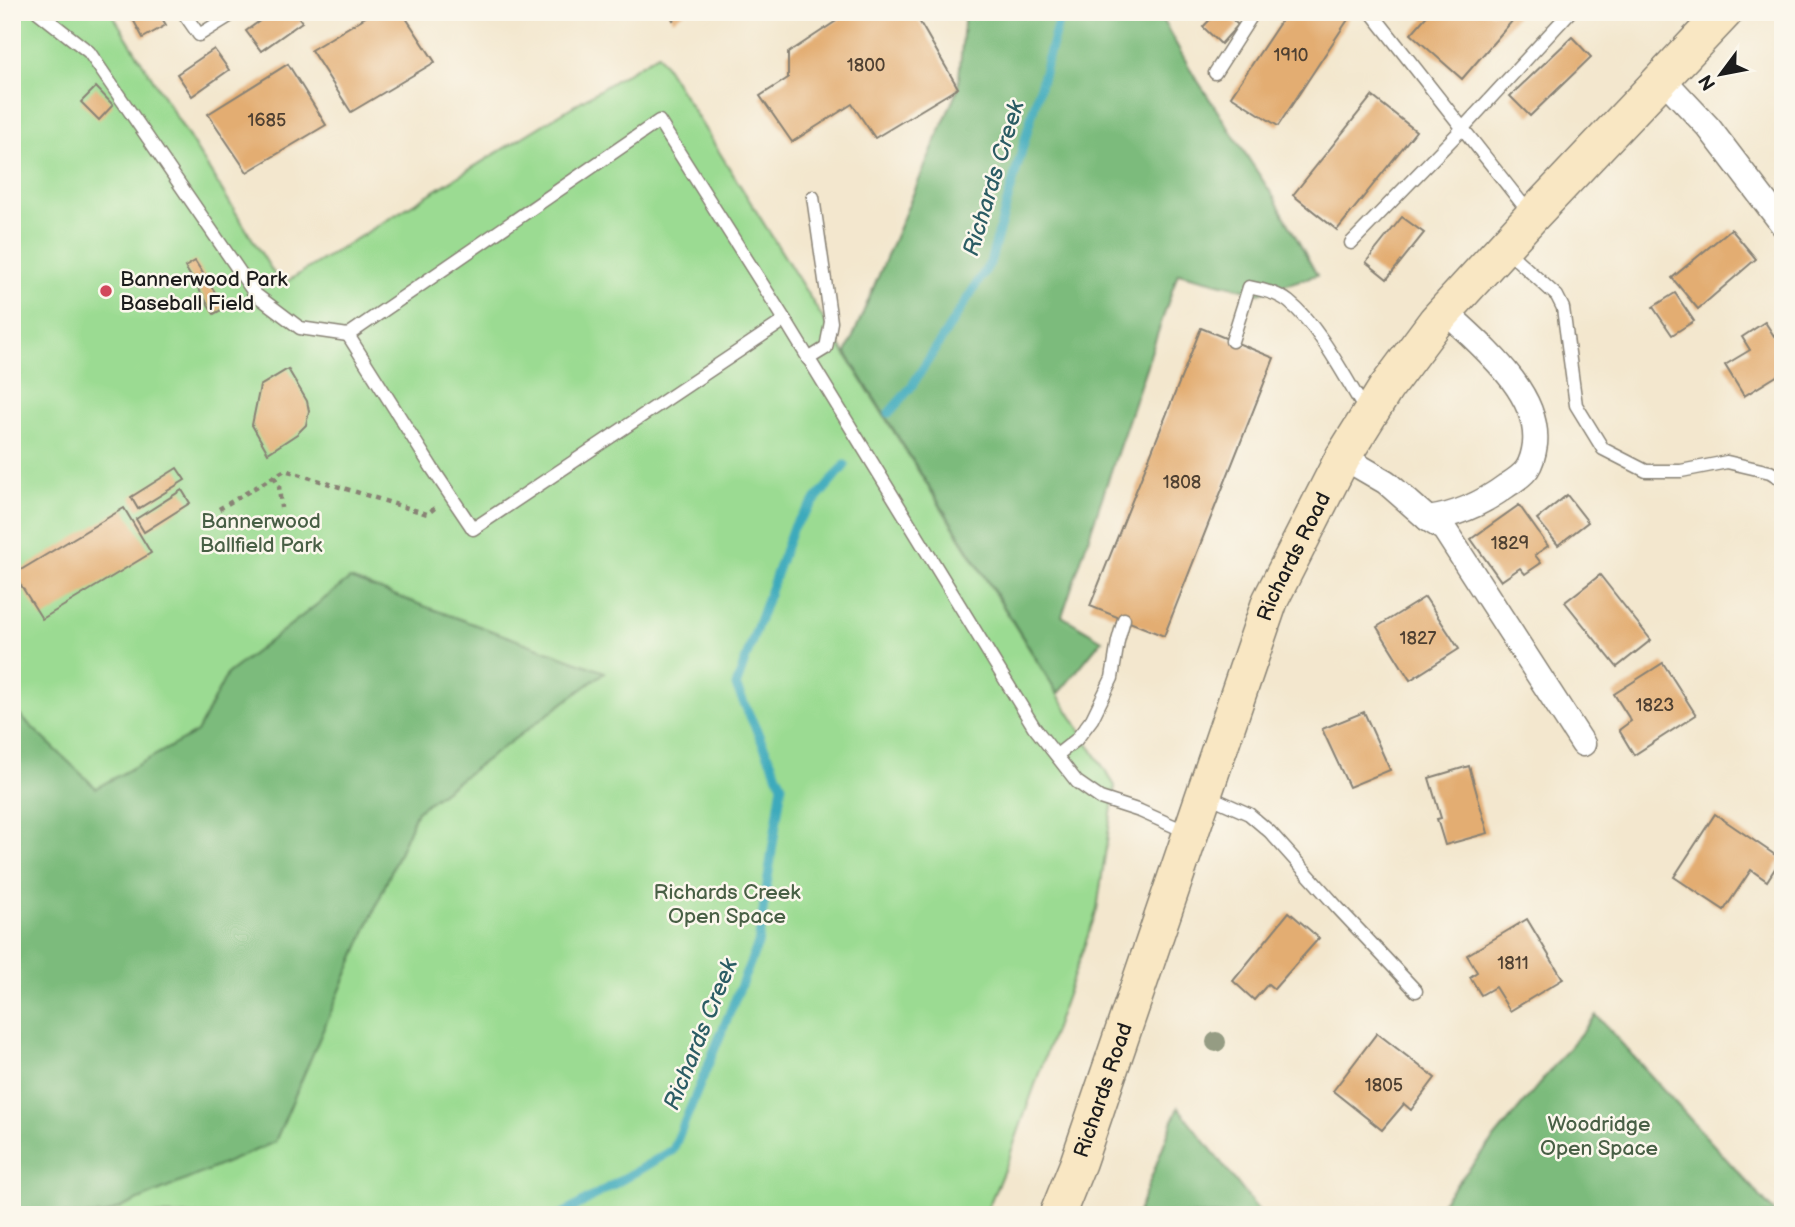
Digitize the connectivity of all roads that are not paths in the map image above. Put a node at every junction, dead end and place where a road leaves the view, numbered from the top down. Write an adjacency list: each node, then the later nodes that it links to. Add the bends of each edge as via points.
1 (38, 12): 18 (lane, via 89,52 255,294 300,328)
2 (183, 12): 3 (lane, via 199,35)
3 (236, 12)
4 (1254, 12): 8 (lane)
5 (1371, 12): 10 (lane)
6 (1570, 12): 10 (lane)
7 (1725, 12): 9 (main road, Richards Road)
8 (1215, 73)
9 (1662, 78): 12 (main road, Richards Road); 13 (street, via 1709,128)
10 (1463, 128): 12 (lane); 14 (lane)
11 (813, 197): 20 (lane, via 831,322 826,348)
12 (1532, 216): 15 (main road, Richards Road)
13 (1783, 225)
14 (1351, 243)
15 (1503, 247): 16 (main road, Richards Road); 23 (lane, via 1557,296 1563,308 1576,405 1603,449 1646,471 1681,471 1727,462 1770,472)
16 (1445, 311): 21 (main road, Richards Road); 24 (street, via 1516,386 1536,430 1534,450 1520,477 1482,502)
17 (785, 320): 18 (lane, via 473,528); 18 (lane, via 659,121); 20 (lane)
18 (348, 335)
19 (1232, 341): 21 (lane, via 1249,287 1289,301 1317,332)
20 (808, 359): 27 (lane, via 1034,727)
21 (1368, 416): 22 (main road, Richards Road)
22 (1343, 457): 24 (street, via 1386,482); 28 (main road, Richards Road, via 1270,601)
23 (1783, 480)
24 (1428, 519): 26 (street, via 1444,529)
25 (1124, 619): 27 (lane, via 1112,678 1092,719)
26 (1583, 744)
27 (1057, 755): 29 (lane, via 1077,782 1100,798)
28 (1205, 794): 29 (main road, Richards Road); 30 (lane, via 1249,814 1270,832)
29 (1191, 833): 31 (main road, Richards Road)
30 (1416, 991)
31 (1057, 1215)

